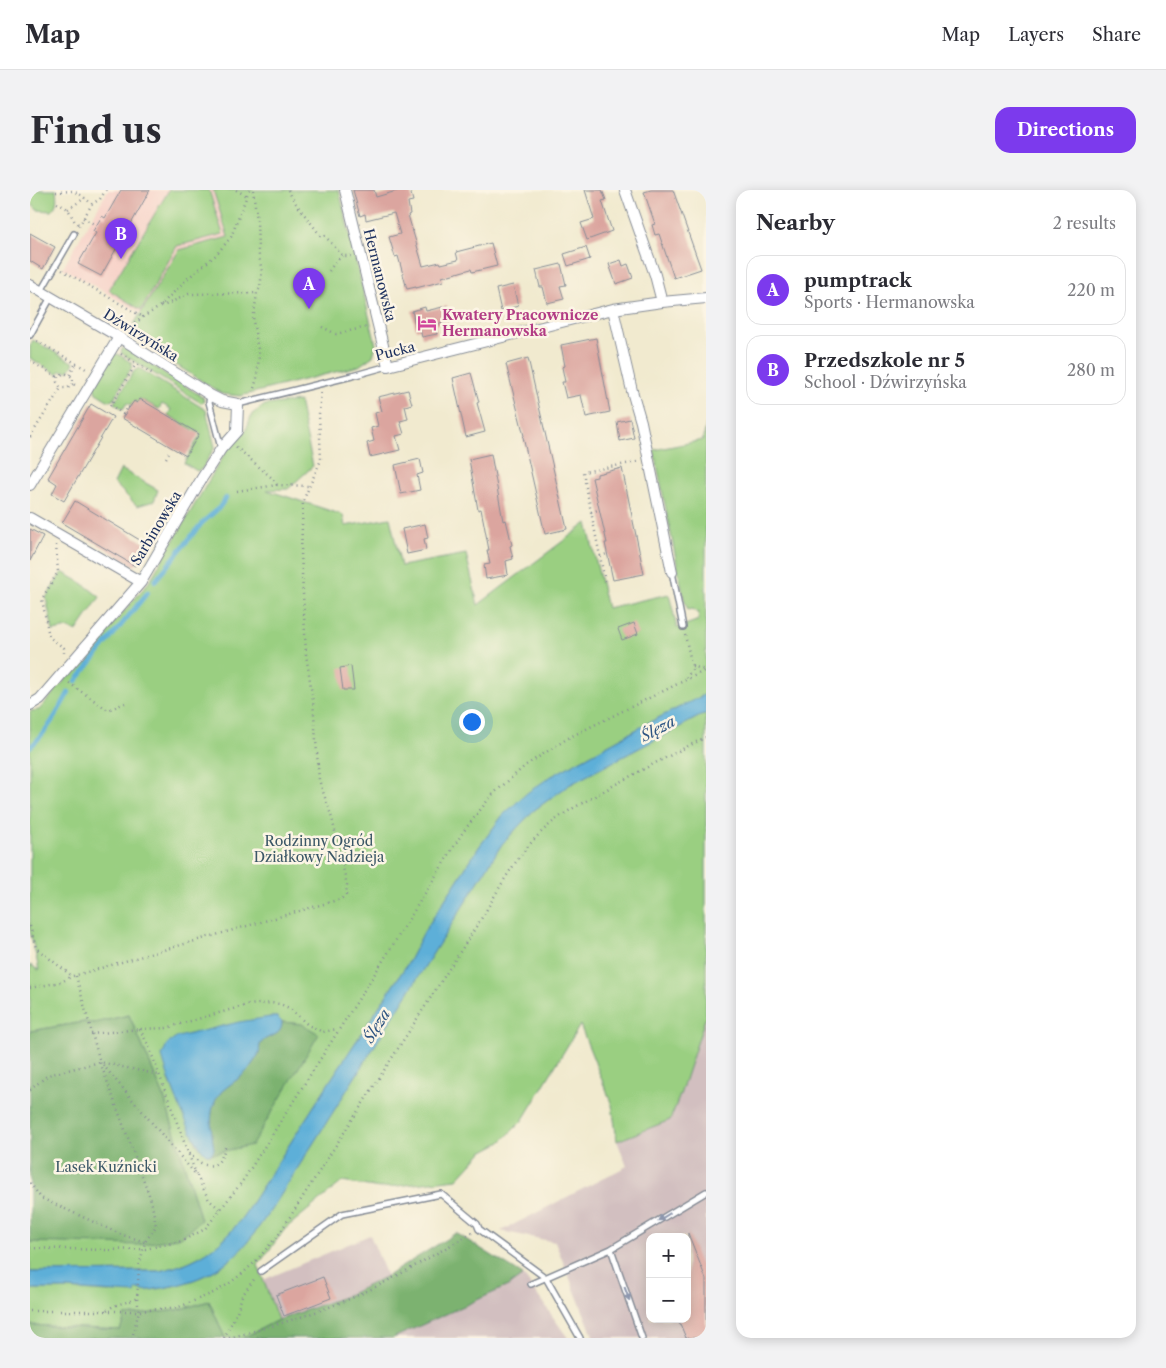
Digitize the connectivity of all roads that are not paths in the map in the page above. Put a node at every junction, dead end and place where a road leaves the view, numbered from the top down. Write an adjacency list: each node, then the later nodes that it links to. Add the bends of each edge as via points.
1 (345, 190): 12 (street, Hermanowska)
2 (625, 190): 8 (street)
3 (74, 234): 5 (lane)
4 (30, 285): 5 (street, Dźwirzyńska)
5 (41, 292): 6 (street, Dźwirzyńska)
6 (51, 297): 10 (lane); 11 (street, Dźwirzyńska)
7 (706, 298): 8 (street, Pucka)
8 (662, 302): 9 (street, Pucka)
9 (613, 309): 12 (street, Pucka); 18 (street, via 641,422)
10 (30, 336)
11 (119, 337): 13 (street, Dźwirzyńska); 16 (street)
12 (388, 366): 14 (lane, Pucka)
13 (210, 395): 14 (street, Dźwirzyńska, via 222,402); 15 (lane)
14 (238, 404): 15 (street, Sarbinowska, via 237,431)
15 (221, 449): 19 (street, Sarbinowska)
16 (30, 486)
17 (30, 518): 19 (street, Sarbinowska)
18 (672, 572): 20 (lane)
19 (141, 582): 21 (street, via 40,699)
20 (683, 627)
21 (30, 704)
22 (706, 1192): 23 (lane, one-way to 23)
23 (611, 1249): 25 (lane); 28 (lane, one-way to 28)
24 (261, 1271): 25 (lane, via 342,1214 441,1194 479,1229)
25 (546, 1278): 26 (lane); 27 (lane)
26 (531, 1284)
27 (580, 1338)
28 (642, 1338)

